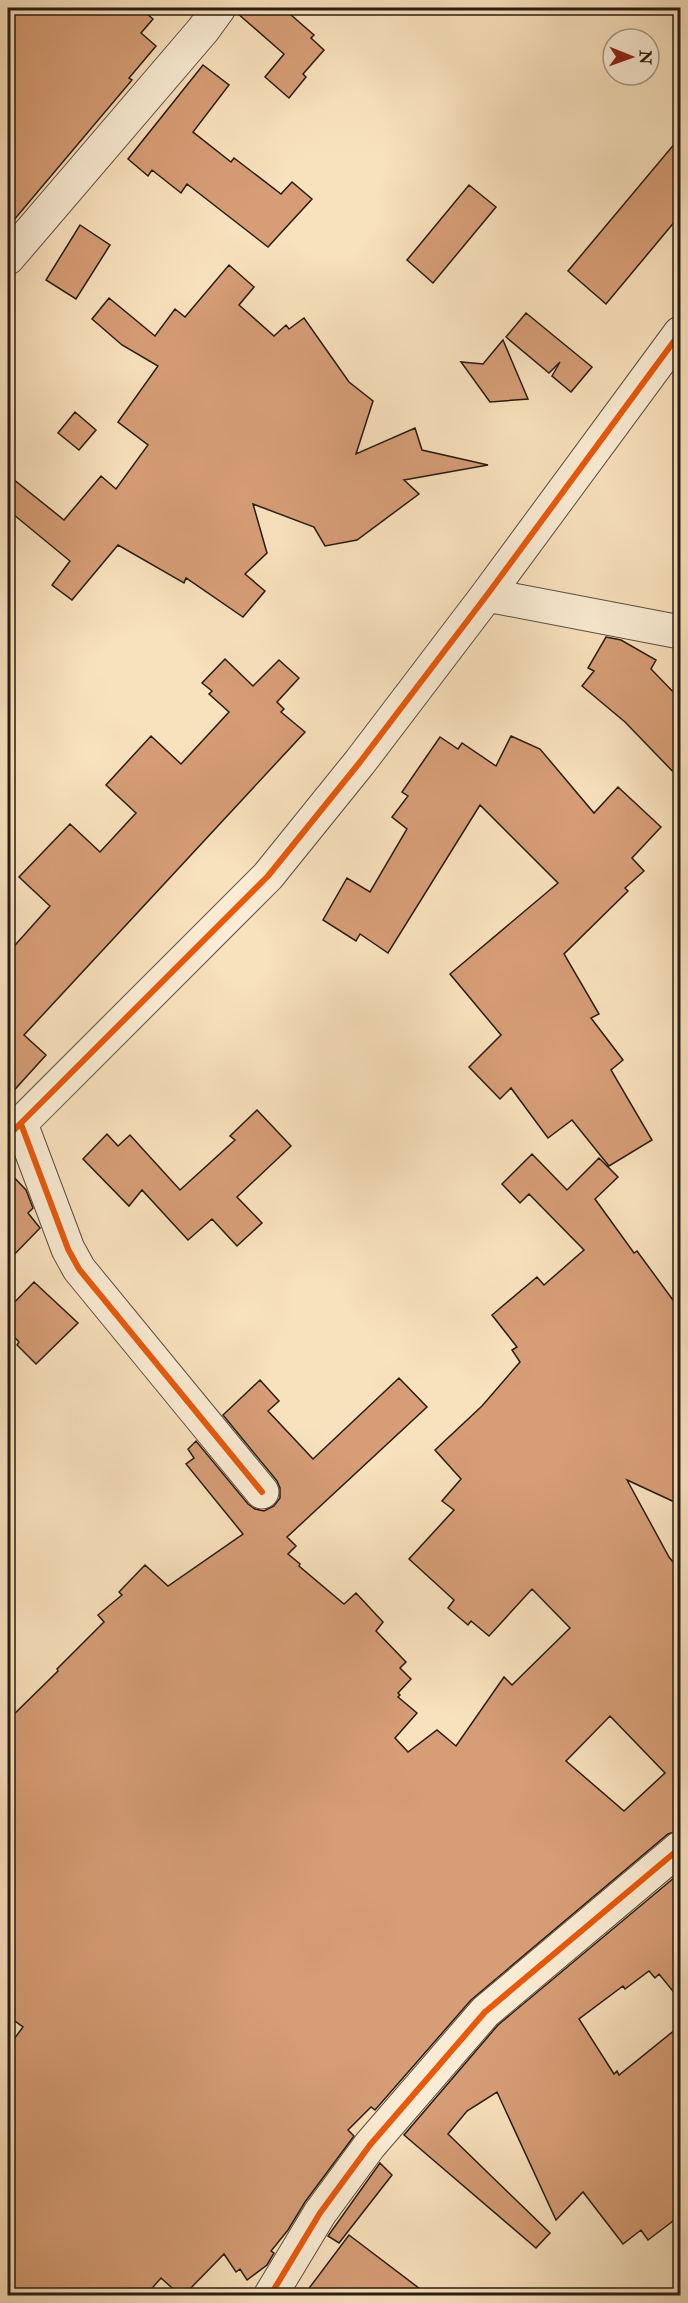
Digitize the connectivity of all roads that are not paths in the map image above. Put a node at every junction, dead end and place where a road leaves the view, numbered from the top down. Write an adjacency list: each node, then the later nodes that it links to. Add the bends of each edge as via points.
1 (219, 8): 2 (street)
2 (8, 258)
3 (681, 333): 4 (street)
4 (487, 596): 5 (street); 6 (street, via 268,876)
5 (681, 632)
6 (14, 1130): 7 (street, via 79,1269)
7 (262, 1492)
8 (681, 1848): 9 (street, via 485,2012 370,2145 320,2213)
9 (270, 2295)

